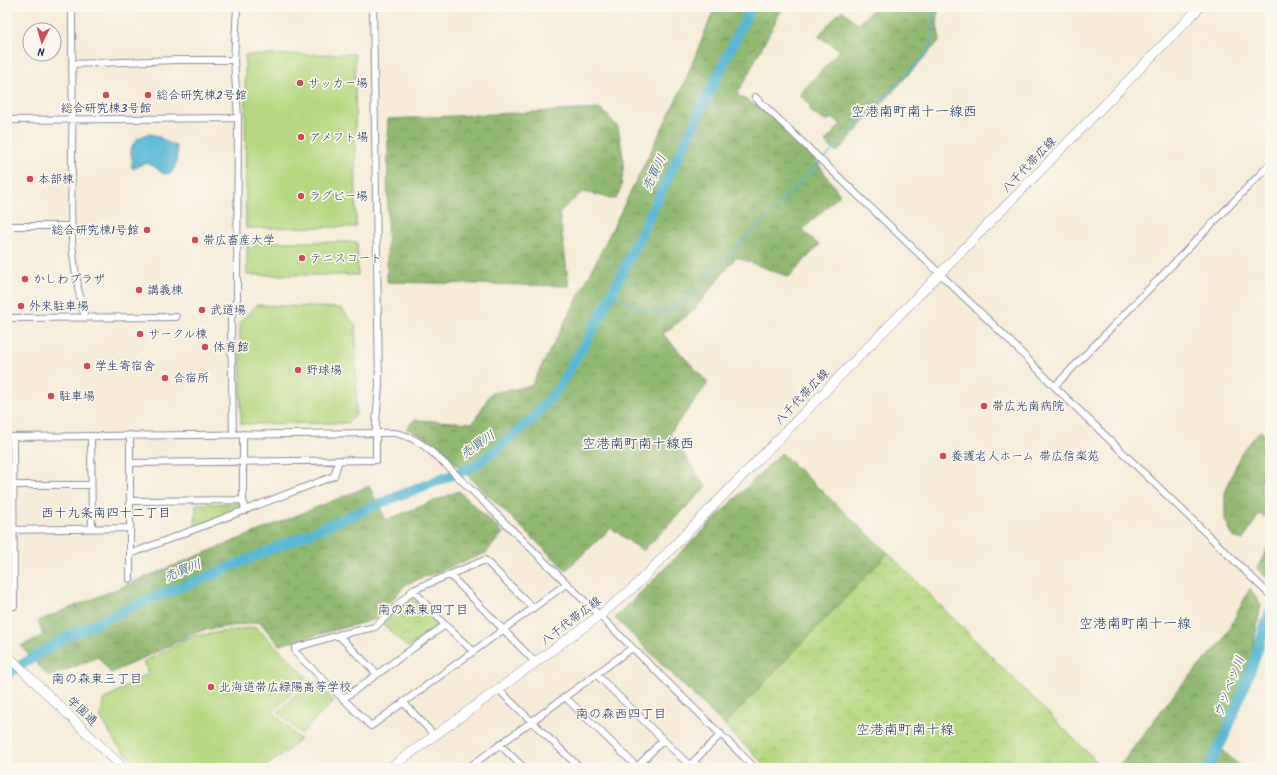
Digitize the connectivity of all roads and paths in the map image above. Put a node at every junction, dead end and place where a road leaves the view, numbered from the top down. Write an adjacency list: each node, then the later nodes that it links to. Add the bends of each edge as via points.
1 (72, 7): 6 (street)
2 (237, 7): 5 (street)
3 (373, 7): 19 (street, via 379,384)
4 (1200, 7): 14 (main road, 八千代帯広線)
5 (234, 60): 6 (street); 8 (street)
6 (72, 64): 9 (street)
7 (755, 97): 14 (street)
8 (238, 118): 9 (street); 21 (street, via 238,284 237,299 232,310)
9 (73, 119): 10 (street); 13 (street)
10 (7, 120)
11 (1270, 164): 18 (street)
12 (7, 226): 13 (street)
13 (71, 226): 17 (street, via 74,266)
14 (940, 274): 18 (street); 45 (main road, 八千代帯広線, via 643,578)
15 (176, 316): 17 (street)
16 (7, 318): 17 (street)
17 (85, 318)
18 (1055, 386): 42 (street)
19 (377, 433): 20 (street); 25 (street, via 376,460); 40 (street, via 397,433 424,445)
20 (243, 434): 21 (street); 26 (street)
21 (233, 435): 23 (street)
22 (91, 436): 23 (street); 24 (street); 28 (street)
23 (130, 436): 27 (street)
24 (10, 437): 29 (street)
25 (339, 460): 26 (street); 32 (street, via 334,476)
26 (243, 461): 27 (street); 30 (street)
27 (130, 463): 31 (street)
28 (91, 484): 29 (street); 33 (street)
29 (14, 485): 36 (street)
30 (243, 500): 31 (street); 32 (street)
31 (130, 501): 34 (street)
32 (245, 510): 37 (street)
33 (92, 528): 34 (street); 36 (street)
34 (130, 528): 37 (street)
35 (7, 530): 36 (street)
36 (14, 530): 43 (street, via 14,606)
37 (130, 554): 39 (street)
38 (450, 575): 41 (street); 44 (street, via 485,560); 47 (street)
39 (130, 579)
40 (566, 584): 44 (street); 45 (street)
41 (413, 590): 46 (street); 48 (street, via 375,626)
42 (1269, 595)
43 (7, 606)
44 (533, 608): 47 (street)
45 (599, 616): 49 (street); 52 (main road, 八千代帯広線)
46 (445, 625): 50 (street); 53 (street)
47 (503, 629): 50 (street); 52 (street)
48 (338, 635): 53 (street); 57 (street, via 295,648 296,652)
49 (632, 648): 54 (street); 60 (street)
50 (473, 651): 58 (street)
51 (7, 655): 65 (main road, 学園通)
52 (535, 662): 55 (main road, 八千代帯広線)
53 (377, 674): 57 (street)
54 (596, 674): 56 (street); 62 (street)
55 (498, 689): 59 (street); 61 (main road, 八千代帯広線)
56 (565, 697): 59 (street); 66 (street)
57 (343, 699): 58 (street, via 371,726)
58 (403, 702): 61 (street)
59 (531, 720): 63 (street); 70 (street)
60 (721, 734): 64 (street); 72 (street)
61 (435, 736): 67 (main road, 八千代帯広線)
62 (663, 740): 64 (street); 66 (street)
63 (500, 745): 68 (street); 69 (street)
64 (690, 765): 71 (street)
65 (120, 767)
66 (636, 767)
67 (390, 768)
68 (469, 768)
69 (524, 768)
70 (580, 768)
71 (701, 768)
72 (755, 768)

